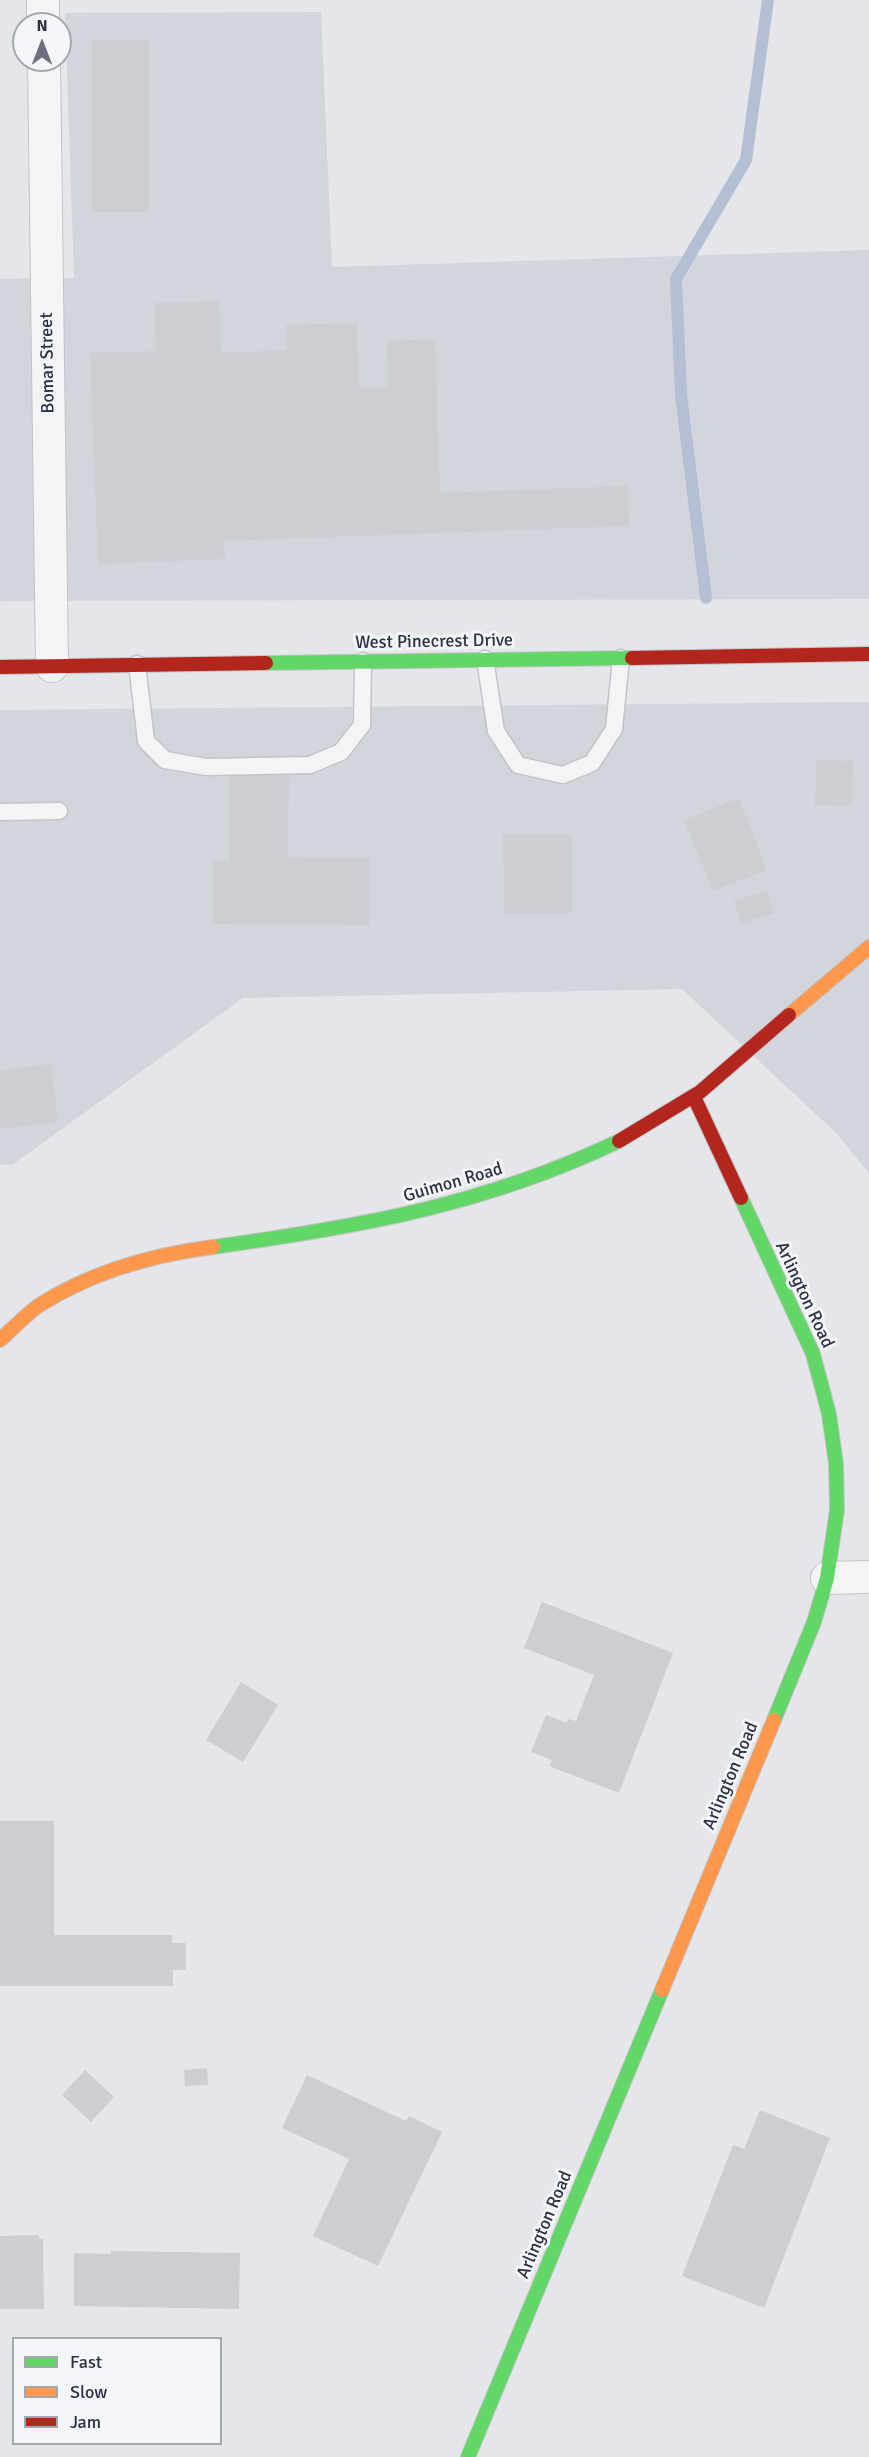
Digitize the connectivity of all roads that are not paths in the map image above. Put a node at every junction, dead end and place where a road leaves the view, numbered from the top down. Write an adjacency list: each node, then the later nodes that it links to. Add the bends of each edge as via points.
1 (44, 72): 8 (street, Bomar Street)
2 (869, 654): 3 (street, West Pinecrest Drive)
3 (621, 658): 4 (street, West Pinecrest Drive); 4 (lane, via 614,729 592,764 563,775 518,765 496,731)
4 (485, 659): 5 (street, West Pinecrest Drive)
5 (363, 661): 6 (street, West Pinecrest Drive); 6 (lane, via 362,725 341,752 310,765 206,767 165,760 146,741)
6 (137, 664): 8 (street, West Pinecrest Drive)
7 (0, 666): 8 (street, West Pinecrest Drive)
8 (52, 666)
9 (59, 811): 10 (lane)
10 (0, 812)
11 (869, 947): 12 (street, Guimon Road)
12 (694, 1097): 13 (street, Guimon Road, via 633,1134 495,1191 346,1228 170,1253 118,1266 79,1280 46,1299); 15 (street, Arlington Road, via 813,1354 829,1414 836,1464 837,1510)
13 (0, 1340)
14 (869, 1577): 15 (street)
15 (827, 1578): 16 (street, Arlington Road, via 810,1631)
16 (468, 2457)

